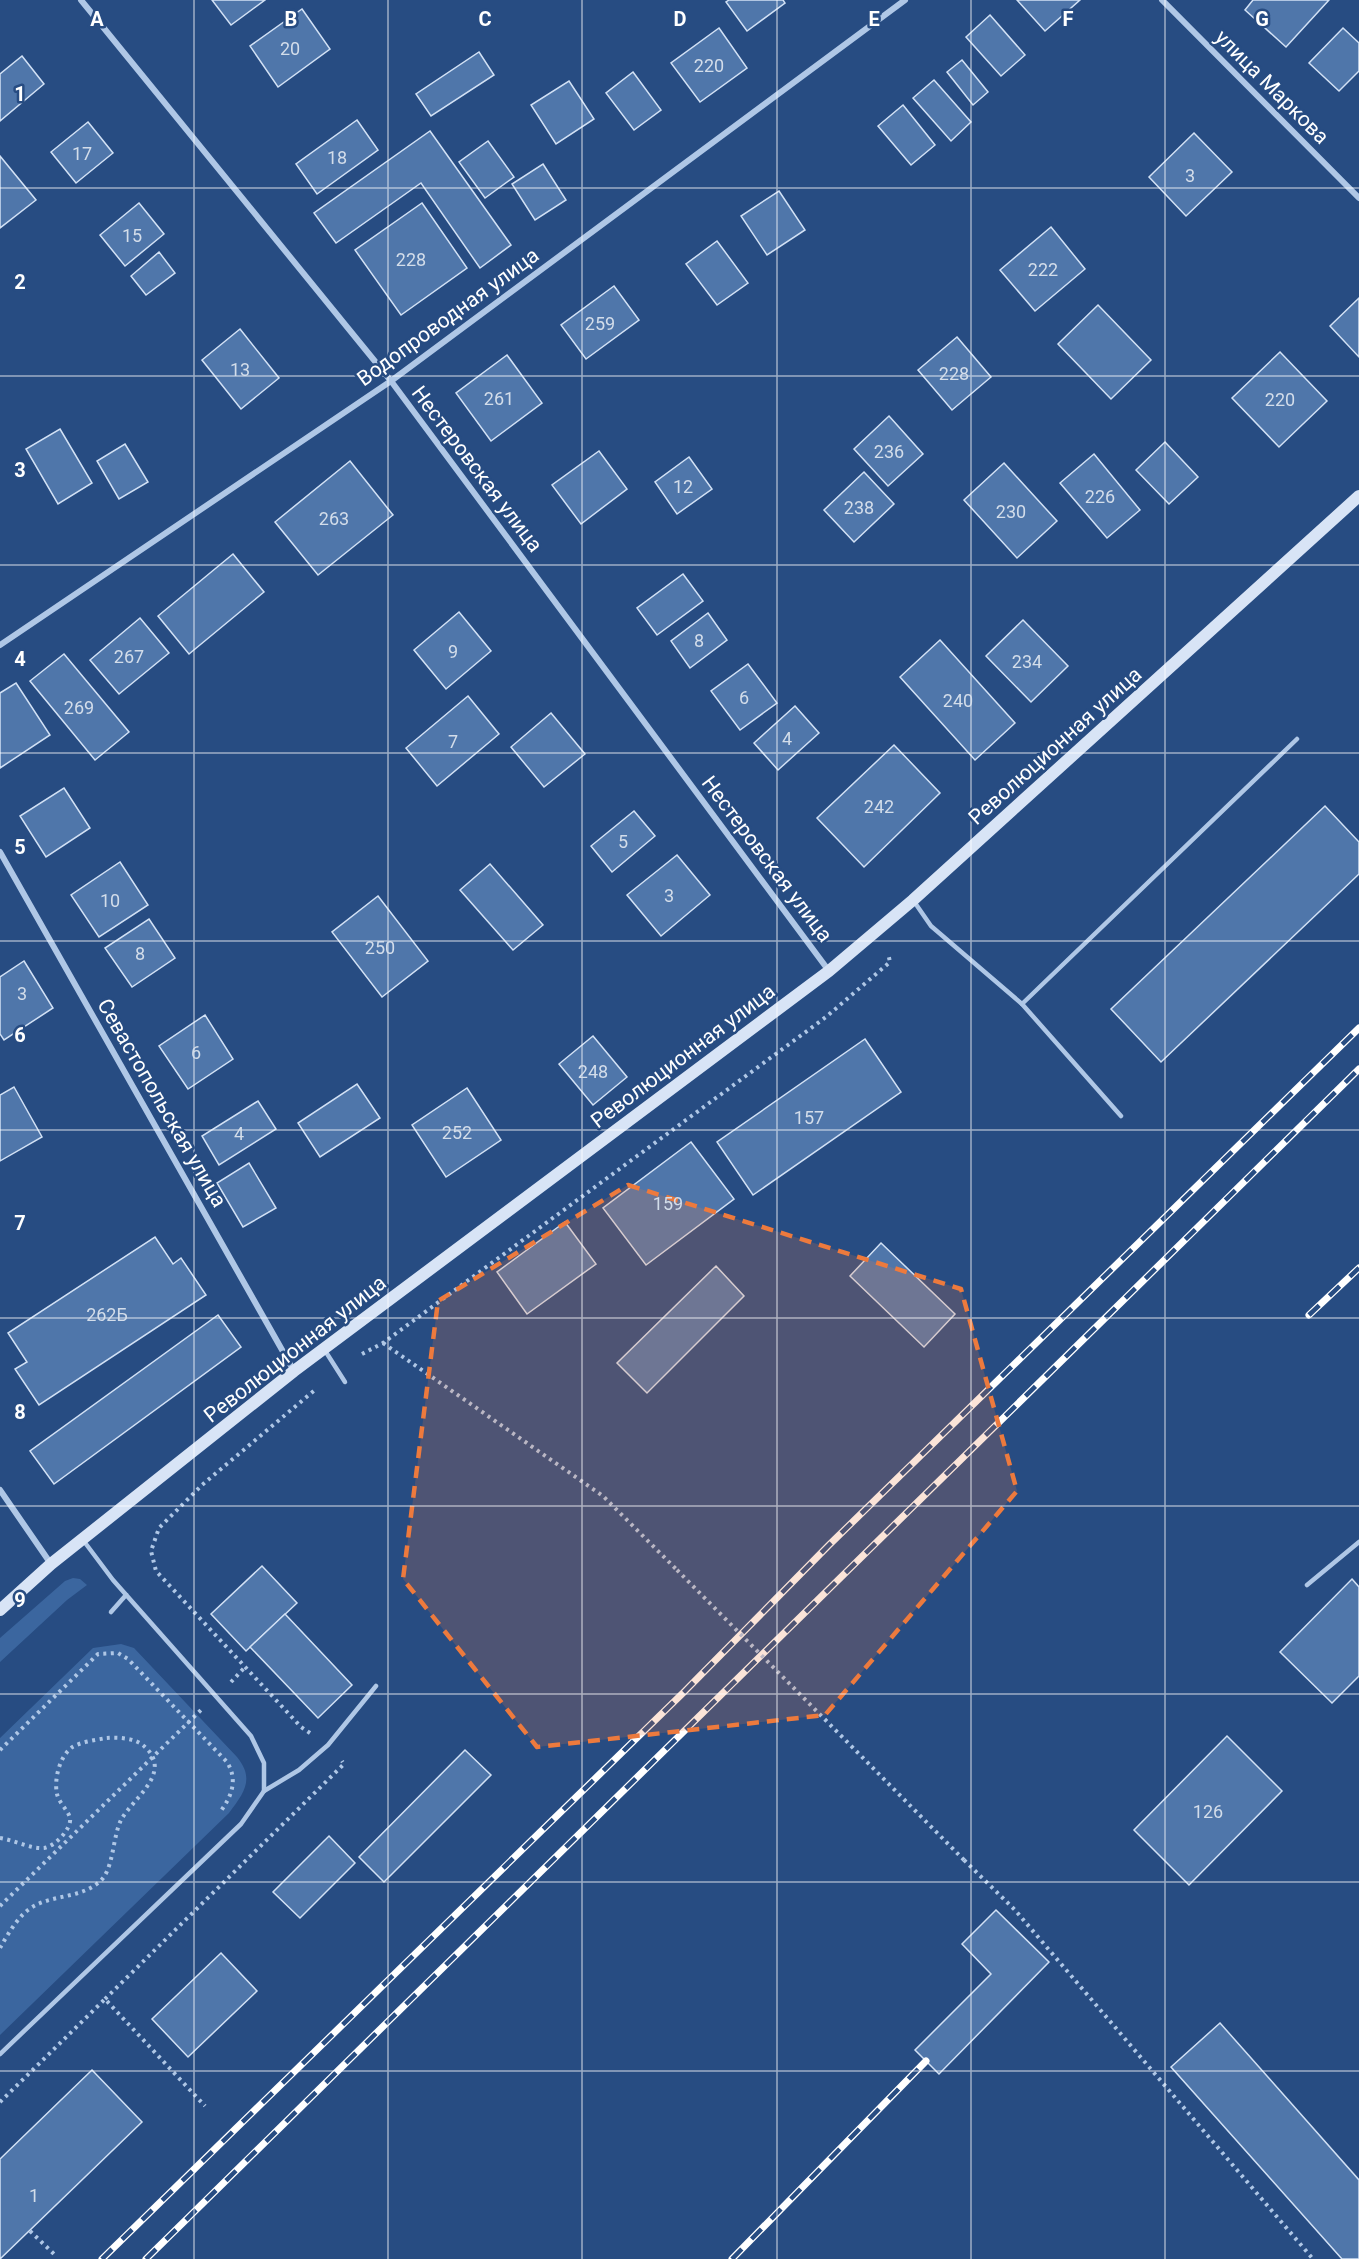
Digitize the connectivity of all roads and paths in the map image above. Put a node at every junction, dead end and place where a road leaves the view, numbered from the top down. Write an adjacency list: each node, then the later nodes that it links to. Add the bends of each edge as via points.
1 (81, 0): 5 (street, Нестеровская улица)
2 (905, 0): 5 (street, Водопроводная улица)
3 (1162, 0): 4 (street, улица Маркова)
4 (1359, 198)
5 (391, 381): 7 (street, Водопроводная улица); 12 (street, Нестеровская улица)
6 (1359, 496): 10 (main road, Революционная улица)
7 (0, 645)
8 (1297, 739): 13 (lane)
9 (0, 852): 18 (street, Севастопольская улица)
10 (913, 900): 11 (main road, Революционная улица); 13 (lane, via 932,926)
11 (880, 928): 12 (main road, Революционная улица); 15 (path, via 890,962 826,1017)
12 (829, 971): 16 (main road, Революционная улица)
13 (1022, 1004): 14 (lane)
14 (1121, 1116)
15 (383, 1343): 17 (path); 46 (path, bridge, via 603,1496 1015,1910)
16 (324, 1349): 17 (lane); 18 (main road, Революционная улица)
17 (338, 1370): 19 (lane); 28 (path, via 202,1485 159,1528 151,1551 156,1571)
18 (294, 1371): 21 (main road, Революционная улица)
19 (345, 1382)
20 (0, 1490): 23 (street)
21 (83, 1540): 23 (main road, Революционная улица); 25 (lane)
22 (1359, 1542): 24 (lane)
23 (51, 1564): 26 (main road, Революционная улица)
24 (1307, 1585)
25 (126, 1595): 27 (lane); 30 (lane)
26 (0, 1610)
27 (111, 1612)
28 (245, 1667): 30 (path); 32 (path, via 301,1727)
29 (376, 1686): 32 (lane)
30 (217, 1696): 31 (path); 35 (lane, via 251,1736 264,1763)
31 (189, 1722): 33 (path, via 128,1659 118,1653 98,1654); 34 (path); 36 (path, via 232,1770 232,1794)
32 (328, 1745): 35 (lane, via 299,1770); 40 (path, via 344,1764)
33 (0, 1750)
34 (153, 1757): 37 (path, via 143,1745 120,1738 72,1748 56,1780 57,1796 70,1819 59,1839 47,1848); 38 (path); 39 (path, via 151,1781 121,1820 108,1871 100,1883 34,1906 22,1916)
35 (264, 1791): 41 (lane, via 241,1824)
36 (213, 1819)
37 (0, 1838)
38 (0, 1906)
39 (0, 1948)
40 (105, 1999): 42 (path); 43 (path)
41 (0, 2054)
42 (0, 2103)
43 (205, 2106)
44 (30, 2231): 45 (path)
45 (54, 2254)
46 (1313, 2259)

